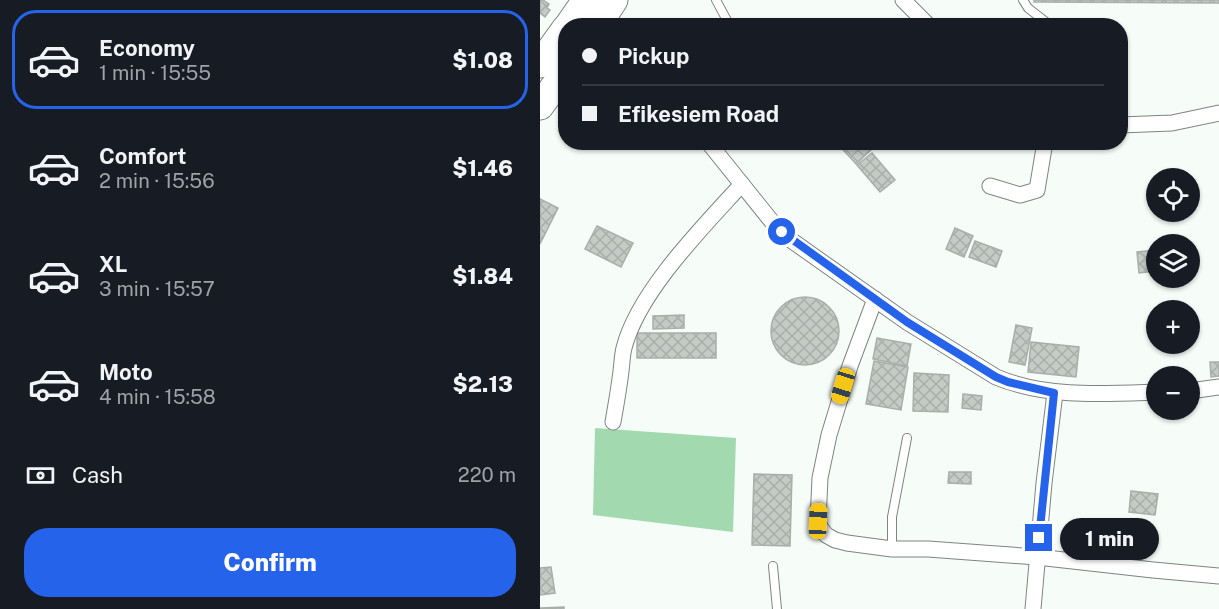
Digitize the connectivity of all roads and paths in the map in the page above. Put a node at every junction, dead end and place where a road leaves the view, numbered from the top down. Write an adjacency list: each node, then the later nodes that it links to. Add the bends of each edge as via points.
1 (716, 0): 6 (lane)
2 (903, 0): 7 (street)
3 (1023, 0): 8 (lane)
4 (597, 10): 5 (highway)
5 (583, 18)
6 (726, 18)
7 (921, 18)
8 (1041, 18)
9 (558, 39): 10 (highway)
10 (540, 64)
11 (558, 81): 12 (highway)
12 (540, 106)
13 (1219, 113): 14 (street, via 1172,123)
14 (1128, 125)
15 (714, 150): 17 (street)
16 (1044, 150): 18 (street, via 1037,190 1020,195)
17 (742, 184): 19 (street, via 782,232); 24 (street, via 671,265 634,322 624,348)
18 (990, 186)
19 (875, 299): 22 (street, via 996,377); 26 (street, via 829,435 820,478 818,521 826,535 835,540)
20 (1219, 387): 21 (street)
21 (1200, 390)
22 (1054, 393): 23 (street); 27 (street)
23 (1146, 393)
24 (613, 422)
25 (907, 438): 26 (lane, via 892,517)
26 (892, 549): 27 (street)
27 (1037, 557): 29 (street); 31 (street)
28 (773, 566): 30 (lane)
29 (1219, 576)
30 (777, 609)
31 (1033, 609)

